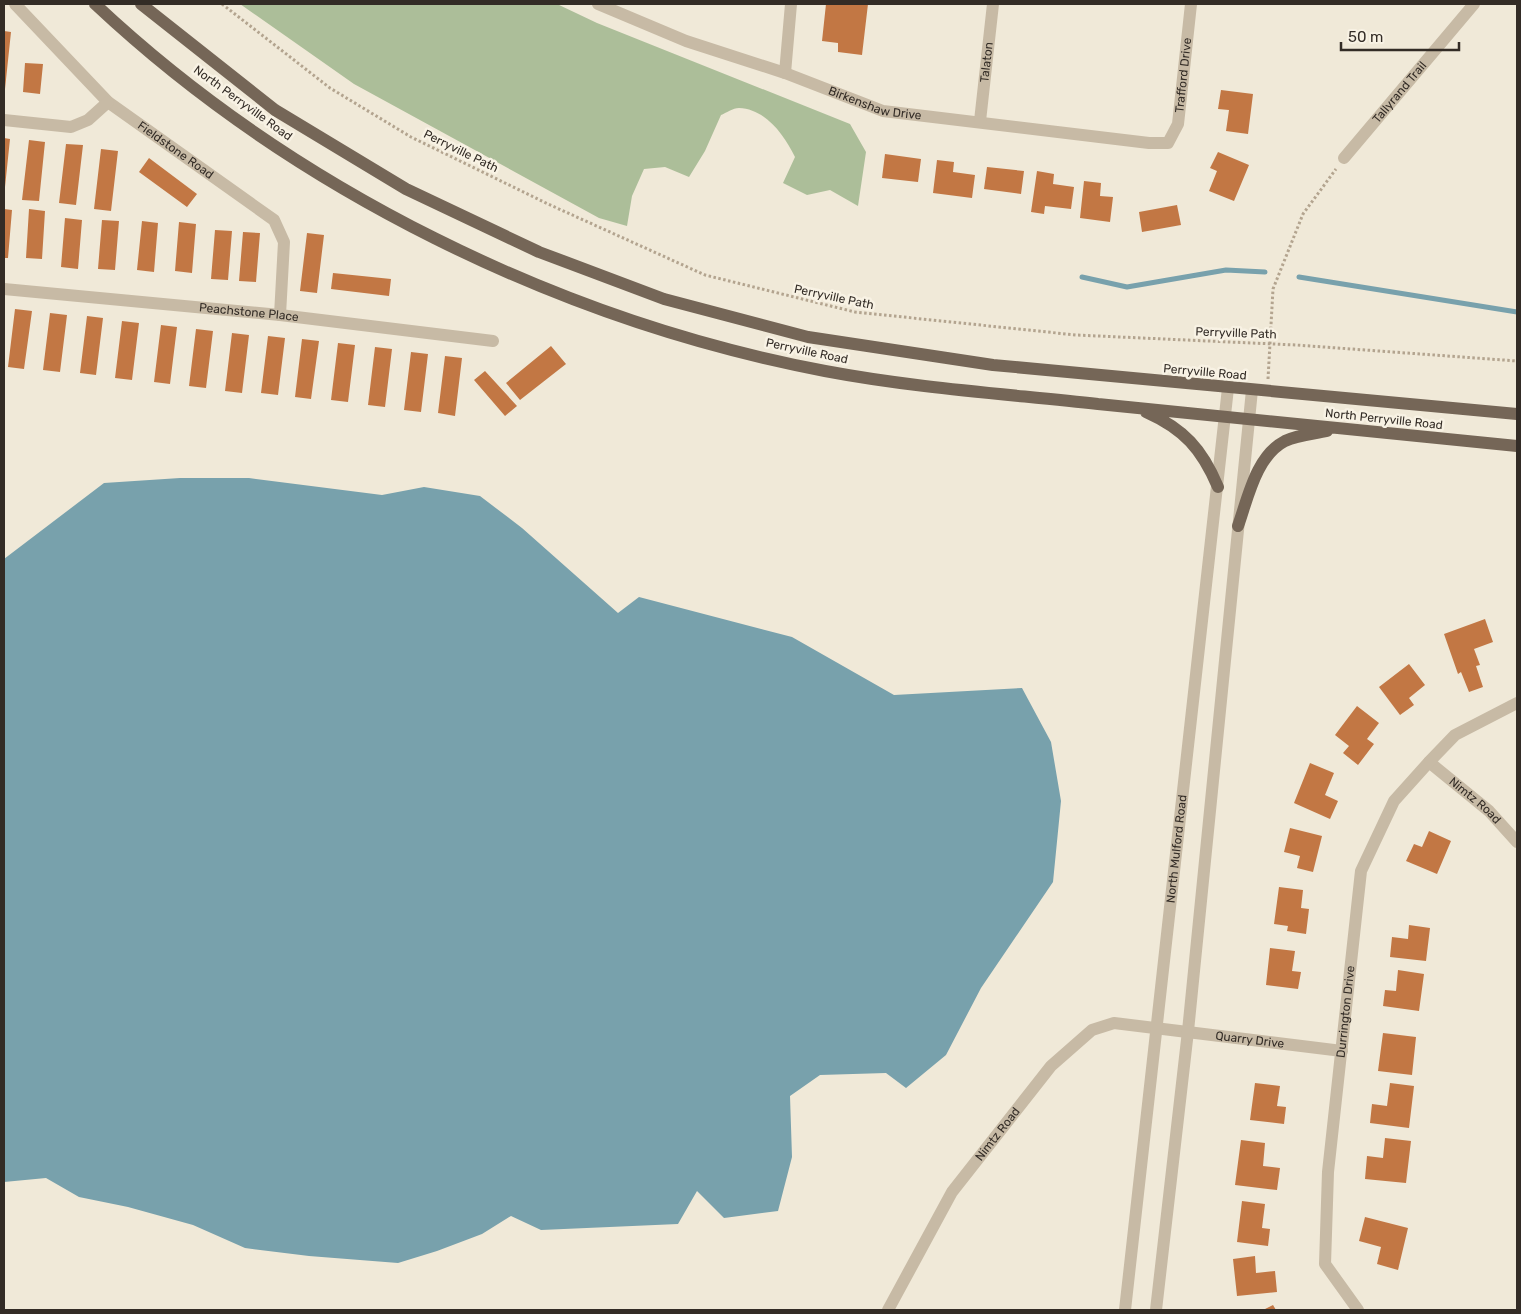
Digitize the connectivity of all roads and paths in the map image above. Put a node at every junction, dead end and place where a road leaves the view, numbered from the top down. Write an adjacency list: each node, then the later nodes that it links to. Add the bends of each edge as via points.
1 (15, 4): 11 (street, Fieldstone Road)
2 (96, 4): 18 (main road, North Perryville Road, via 212,101 303,163)
3 (140, 4): 17 (main road, North Perryville Road, via 275,110)
4 (222, 4): 22 (path, Perryville Path, via 330,88 411,137 705,275 855,312 1076,335)
5 (598, 4): 10 (street, Birkenshaw Drive, via 686,41)
6 (790, 4): 10 (street)
7 (993, 4): 13 (street, Talaton)
8 (1190, 4): 14 (street, Trafford Drive, via 1178,124)
9 (1474, 4): 15 (street, Tallyrand Trail)
10 (785, 73): 13 (street, Birkenshaw Drive, via 883,111)
11 (108, 102): 12 (street, via 88,120 70,127); 20 (street, Fieldstone Road, via 274,220 284,242)
12 (4, 120)
13 (980, 121): 14 (street, Birkenshaw Drive)
14 (1168, 143)
15 (1344, 158)
16 (1336, 169): 22 (path, via 1303,214 1287,249 1272,289)
17 (406, 188): 24 (main road, Perryville Road, via 539,252 664,299 808,337 993,366)
18 (384, 211): 27 (main road, Perryville Road, via 456,248 539,284 616,314 719,346 824,371 931,386)
19 (4, 289): 20 (street, Peachstone Place)
20 (280, 314): 21 (street, Peachstone Place)
21 (493, 341)
22 (1270, 344): 23 (path, Perryville Path); 26 (path)
23 (1517, 361)
24 (1228, 388): 25 (main road, Perryville Road); 29 (street, North Mulford Road)
25 (1252, 390): 26 (main road, North Perryville Road); 30 (street)
26 (1266, 391): 28 (main road, North Perryville Road)
27 (1135, 407): 29 (main road, Perryville Road); 33 (main road, via 1170,423 1192,442 1209,465)
28 (1517, 414)
29 (1225, 416): 30 (main road, Perryville Road); 33 (street, North Mulford Road)
30 (1249, 419): 31 (main road, North Perryville Road); 34 (street)
31 (1341, 428): 32 (main road, North Perryville Road); 34 (main road, via 1290,440 1268,455 1252,485)
32 (1517, 446)
33 (1218, 487): 38 (street, North Mulford Road)
34 (1238, 526): 39 (street)
35 (1517, 703): 36 (street, Durrington Drive, via 1455,735)
36 (1429, 762): 37 (street, Nimtz Road, via 1489,811); 40 (street, Durrington Drive, via 1394,801 1361,871)
37 (1517, 842)
38 (1157, 1028): 39 (street, Quarry Drive); 41 (street, Nimtz Road, via 1114,1023 1092,1030 1051,1066 952,1192); 42 (street, North Mulford Road)
39 (1188, 1031): 40 (street, Quarry Drive); 43 (street)
40 (1342, 1051): 44 (street, Durrington Drive, via 1328,1172 1325,1264)
41 (888, 1310)
42 (1125, 1310)
43 (1156, 1310)
44 (1358, 1310)

